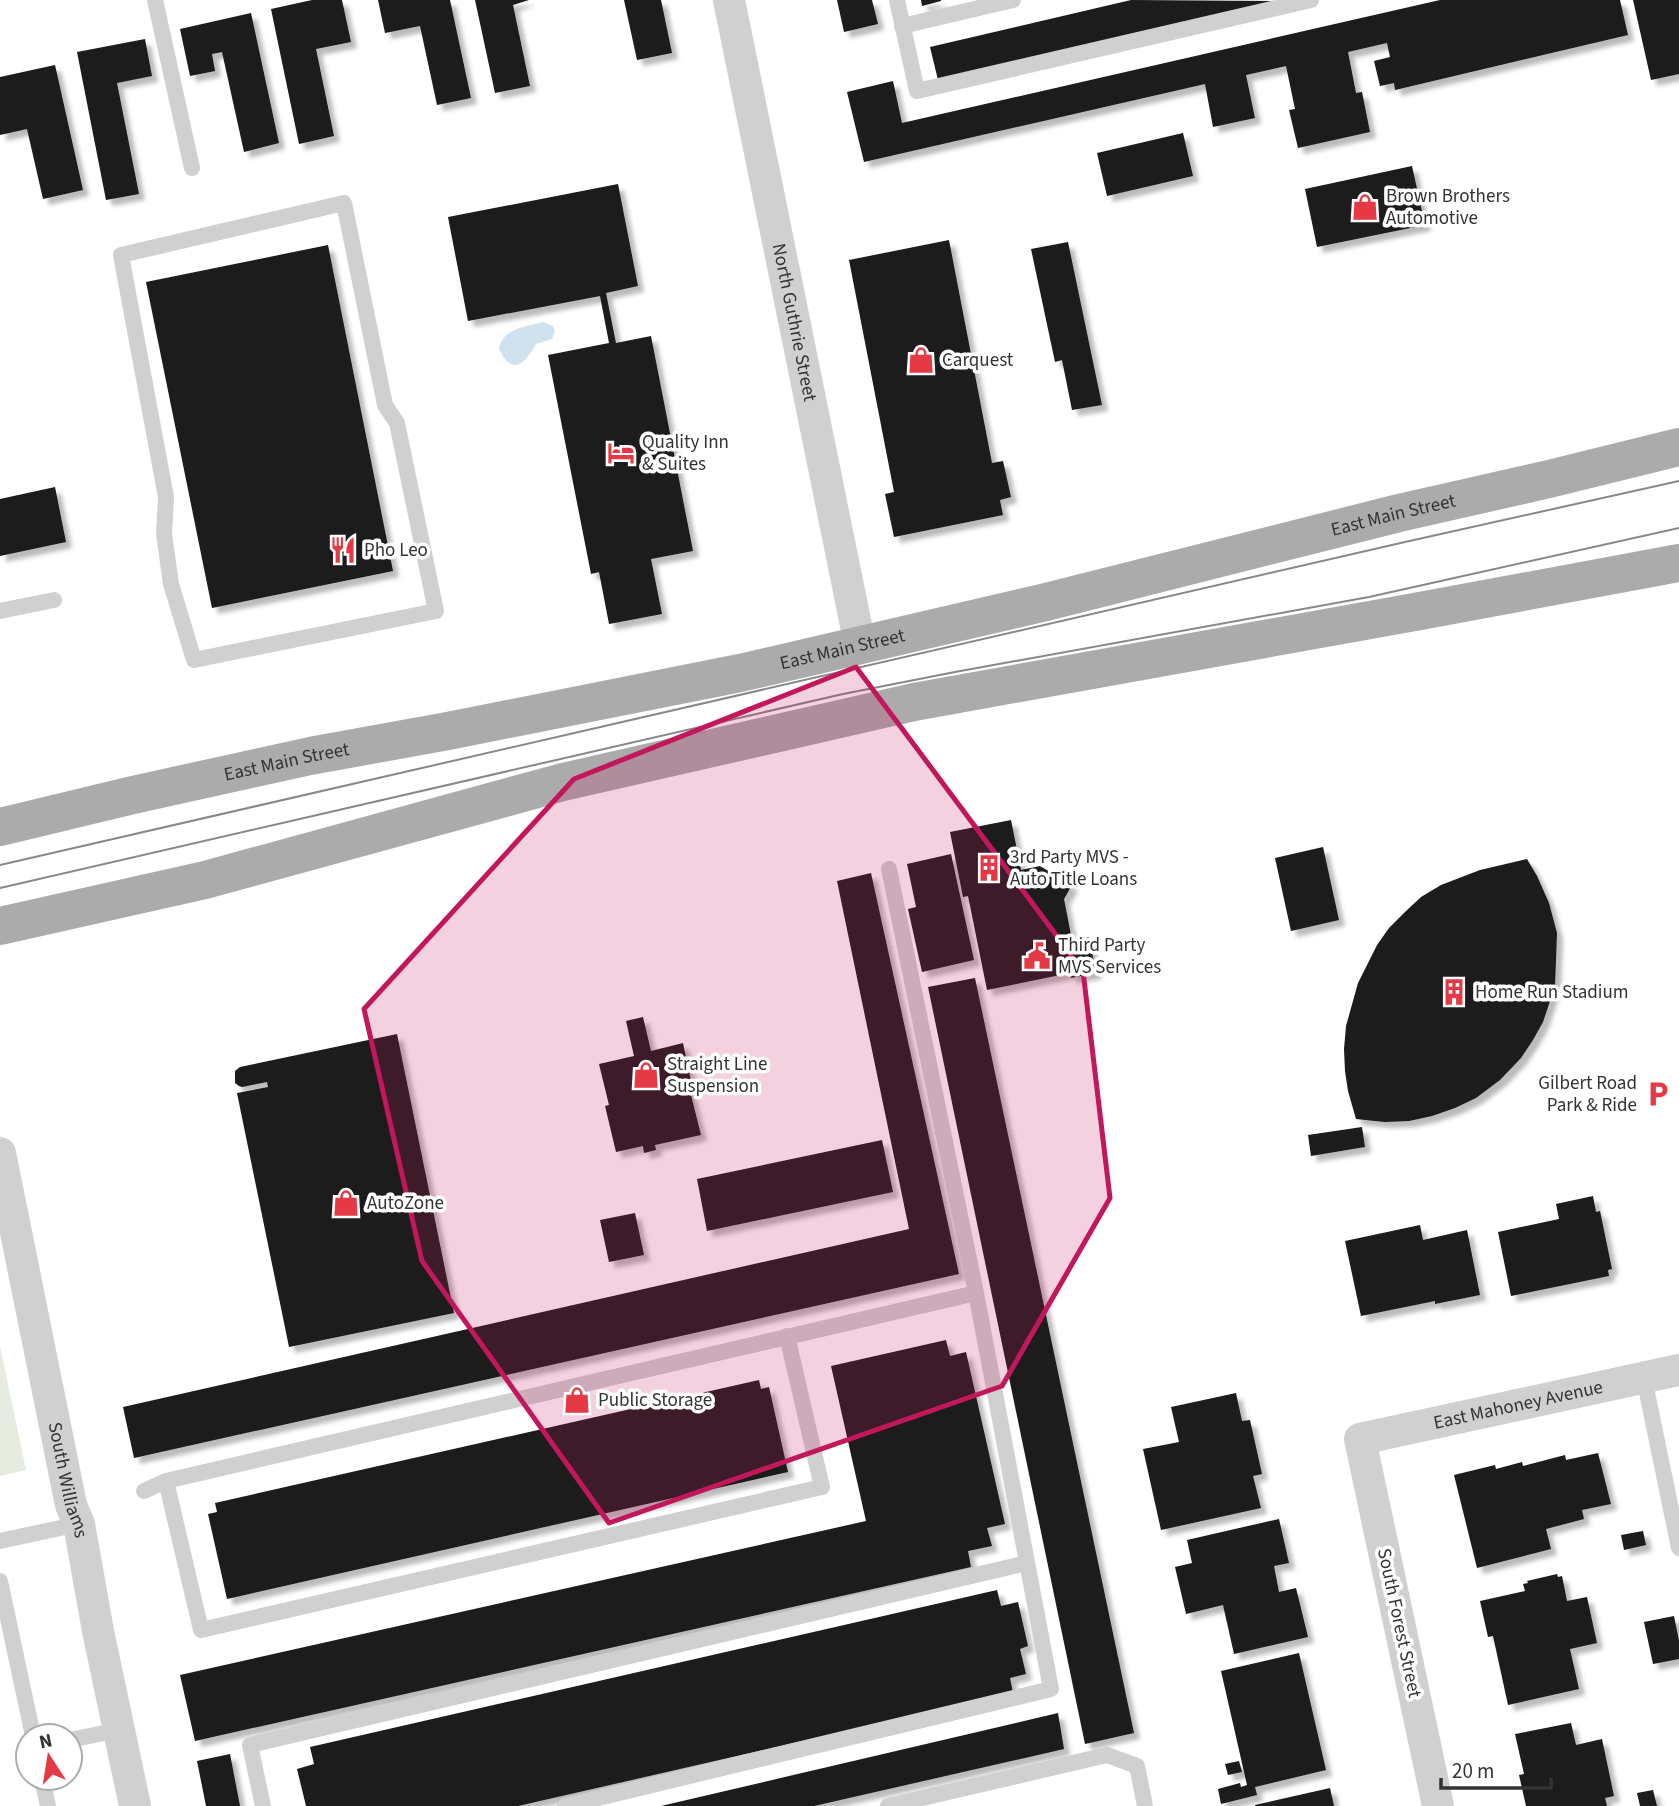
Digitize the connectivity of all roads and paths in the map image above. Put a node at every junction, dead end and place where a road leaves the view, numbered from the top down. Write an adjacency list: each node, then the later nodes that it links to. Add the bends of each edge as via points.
1 (155, 0): 7 (lane)
2 (729, 0): 12 (street, North Guthrie Street)
3 (897, 0): 6 (lane)
4 (1013, 0): 6 (lane)
5 (1311, 0): 6 (lane, via 917,91)
6 (902, 26)
7 (192, 168)
8 (1679, 447): 12 (main road, East Main Street)
9 (1679, 563): 16 (main road, via 914,702 564,782 205,880)
10 (54, 600): 11 (lane)
11 (0, 611)
12 (860, 645): 14 (main road, East Main Street, via 298,759)
13 (194, 660): 13 (lane, via 171,584 164,534 166,497 121,255 344,203 385,405 397,424 436,611)
14 (0, 827)
15 (890, 869): 18 (lane)
16 (0, 926)
17 (0, 1153): 25 (street, South Williams, via 71,1505)
18 (976, 1293): 19 (lane); 28 (lane)
19 (787, 1336): 23 (lane); 23 (lane, via 822,1487 201,1630)
20 (1679, 1370): 21 (street, East Mahoney Avenue)
21 (1644, 1378): 22 (street, East Mahoney Avenue); 27 (lane)
22 (1360, 1439): 38 (street, South Forest Street)
23 (166, 1481): 24 (lane)
24 (144, 1490)
25 (79, 1524): 26 (lane); 31 (street, South Williams)
26 (0, 1541)
27 (1679, 1548)
28 (1027, 1563): 34 (lane, via 250,1745); 35 (lane, via 1051,1689)
29 (0, 1581): 30 (lane)
30 (30, 1722)
31 (119, 1730): 32 (lane); 33 (street, South Williams)
32 (84, 1737)
33 (135, 1806)
34 (263, 1806)
35 (565, 1806)
36 (888, 1806): 37 (lane, via 1107,1755 1137,1766)
37 (1145, 1806)
38 (1437, 1806)

